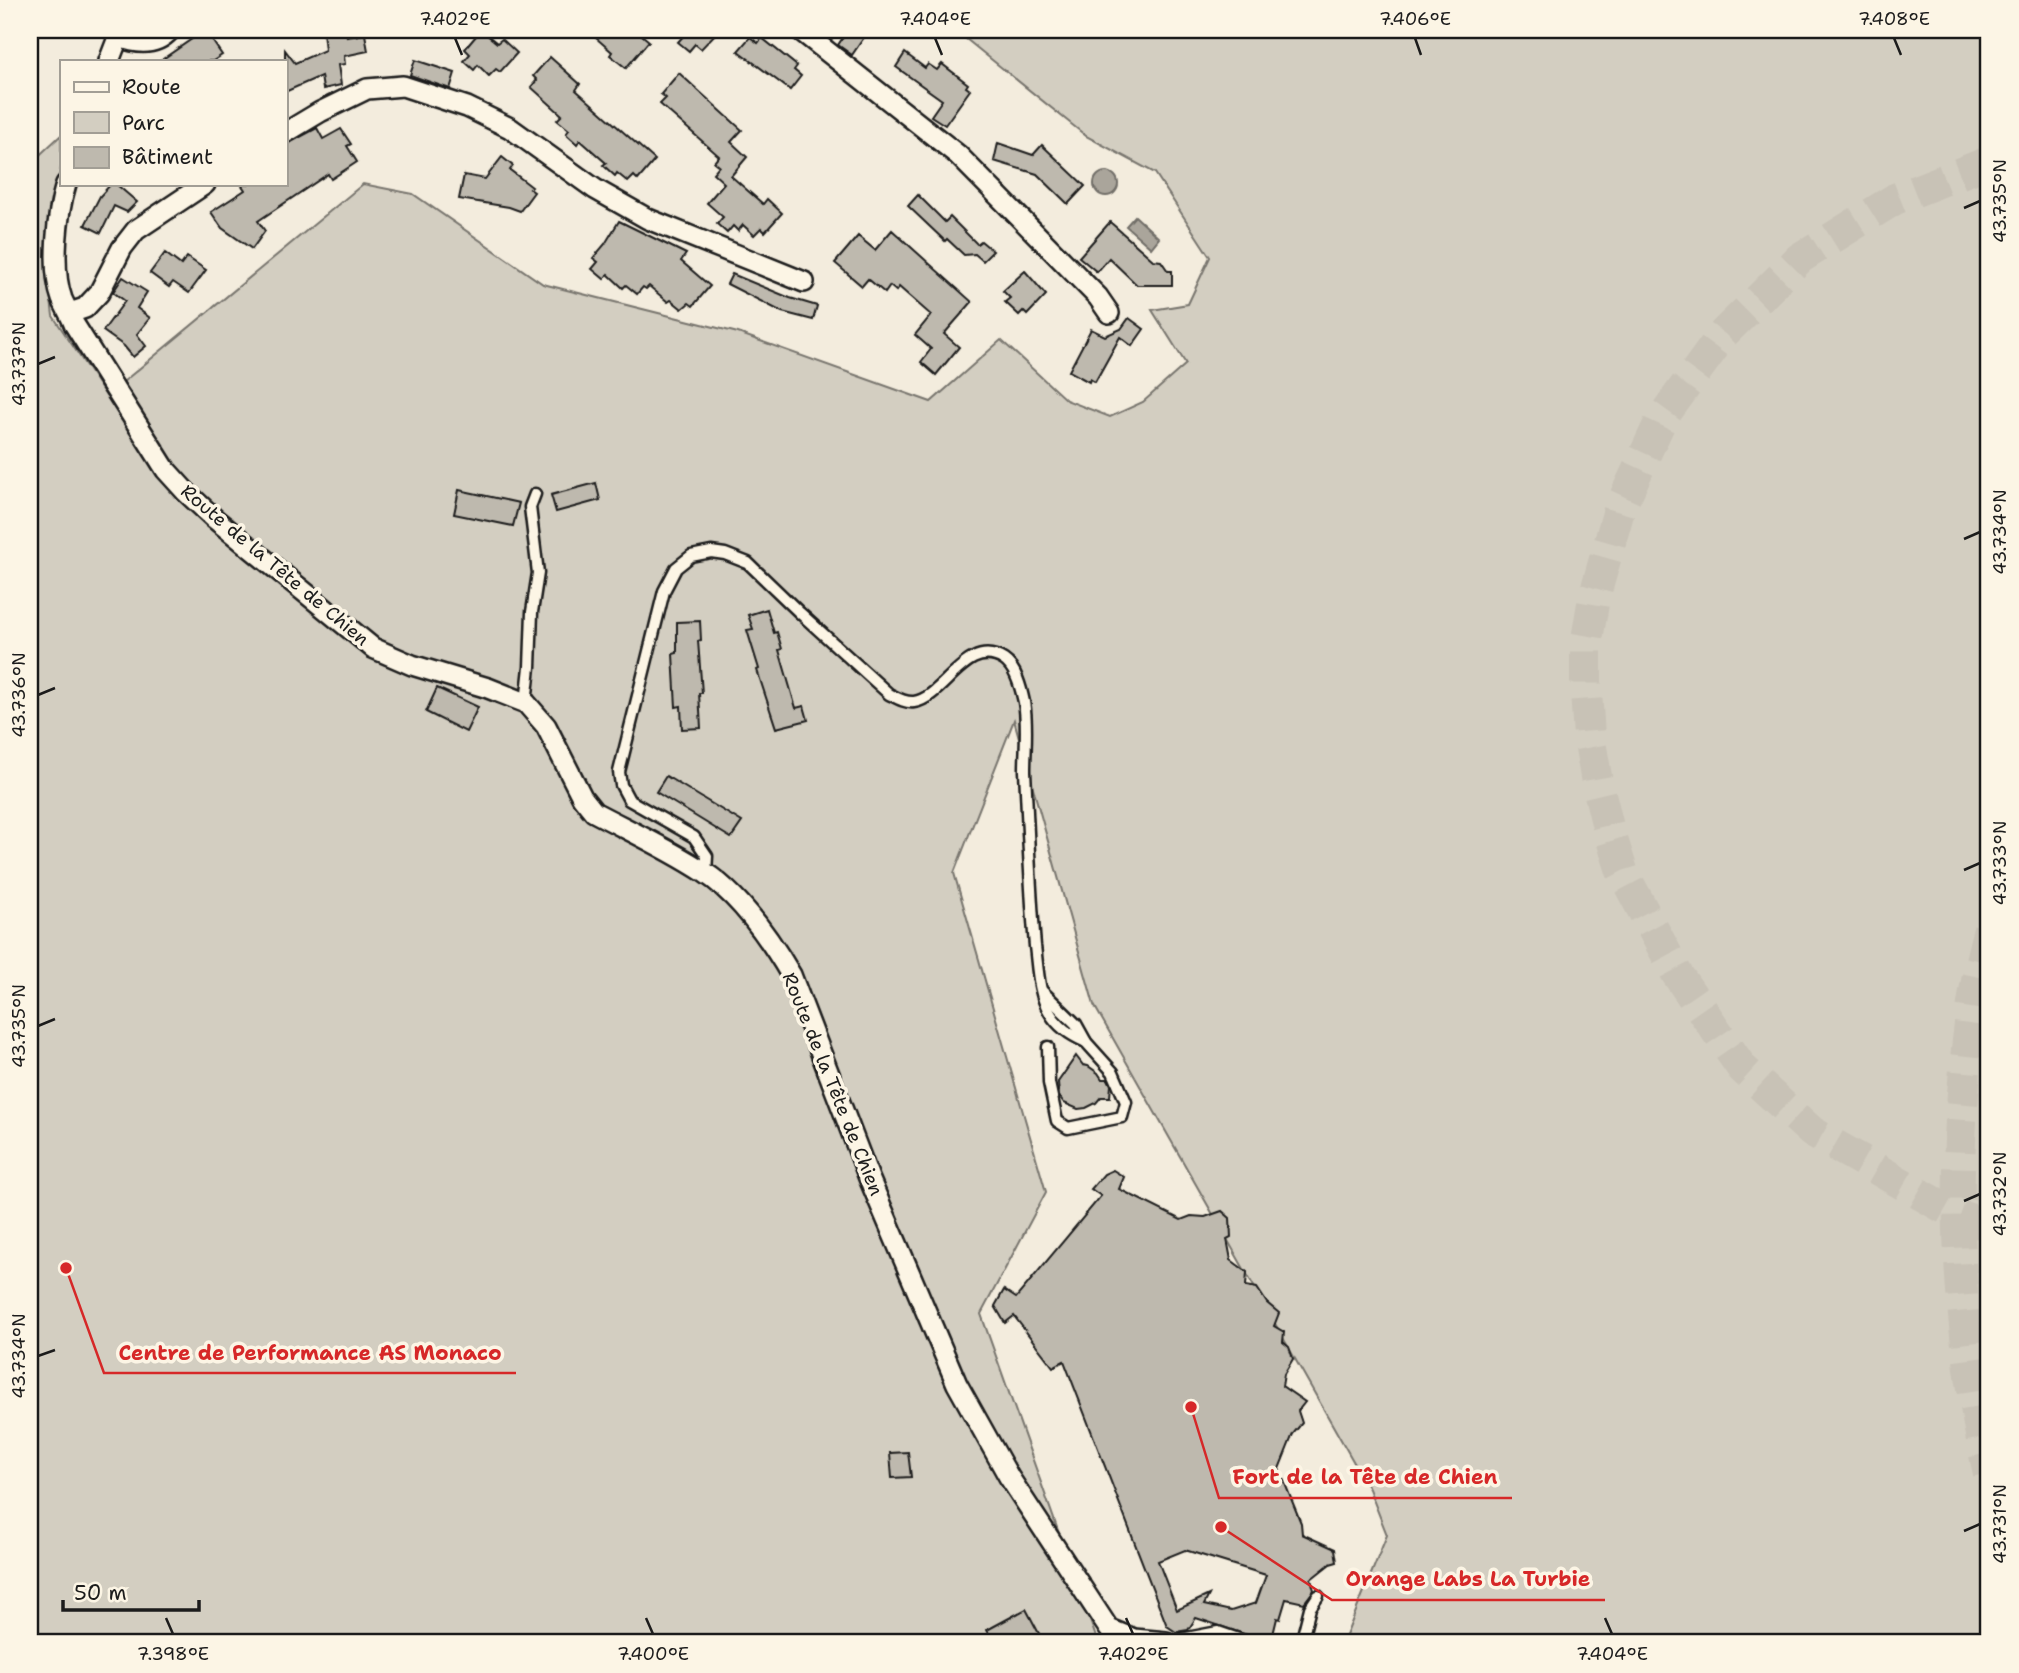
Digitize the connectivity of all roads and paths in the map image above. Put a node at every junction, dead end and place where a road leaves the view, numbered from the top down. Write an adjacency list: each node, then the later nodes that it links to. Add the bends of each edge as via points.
1 (170, 30): 3 (street, via 163,38 136,44)
2 (800, 30): 10 (street, via 958,155)
3 (120, 33): 4 (street)
4 (109, 60)
5 (287, 132): 8 (street, via 367,89 402,86 467,107 510,128 596,189 648,219)
6 (66, 186): 9 (street, Route de la Tête de Chien, via 56,246 59,284)
7 (202, 186): 9 (street, via 136,230 99,293 85,308)
8 (804, 282)
9 (69, 313): 12 (street, Route de la Tête de Chien, via 166,470 215,519 373,648)
10 (1110, 313)
11 (535, 494): 12 (lane, via 530,507 538,573)
12 (526, 703): 13 (street, Route de la Tête de Chien, via 546,726 582,797 594,811)
13 (706, 873): 14 (lane, via 706,856 694,837 629,800 620,772 664,591 676,568 691,556 711,552 748,563 902,701 915,702 934,691 961,665 977,657 993,655 1006,661 1016,674 1024,701 1040,989 1050,1014 1070,1035 1086,1042 1113,1072 1126,1102 1122,1117 1068,1128 1057,1121); 16 (street, Route de la Tête de Chien, via 748,914 791,975 869,1178 957,1384 1009,1477 1109,1629 1134,1639)
14 (1048, 1047)
15 (1318, 1596): 18 (lane)
16 (1166, 1642): 17 (lane, via 1218,1632)
17 (1250, 1643)
18 (1301, 1643)

